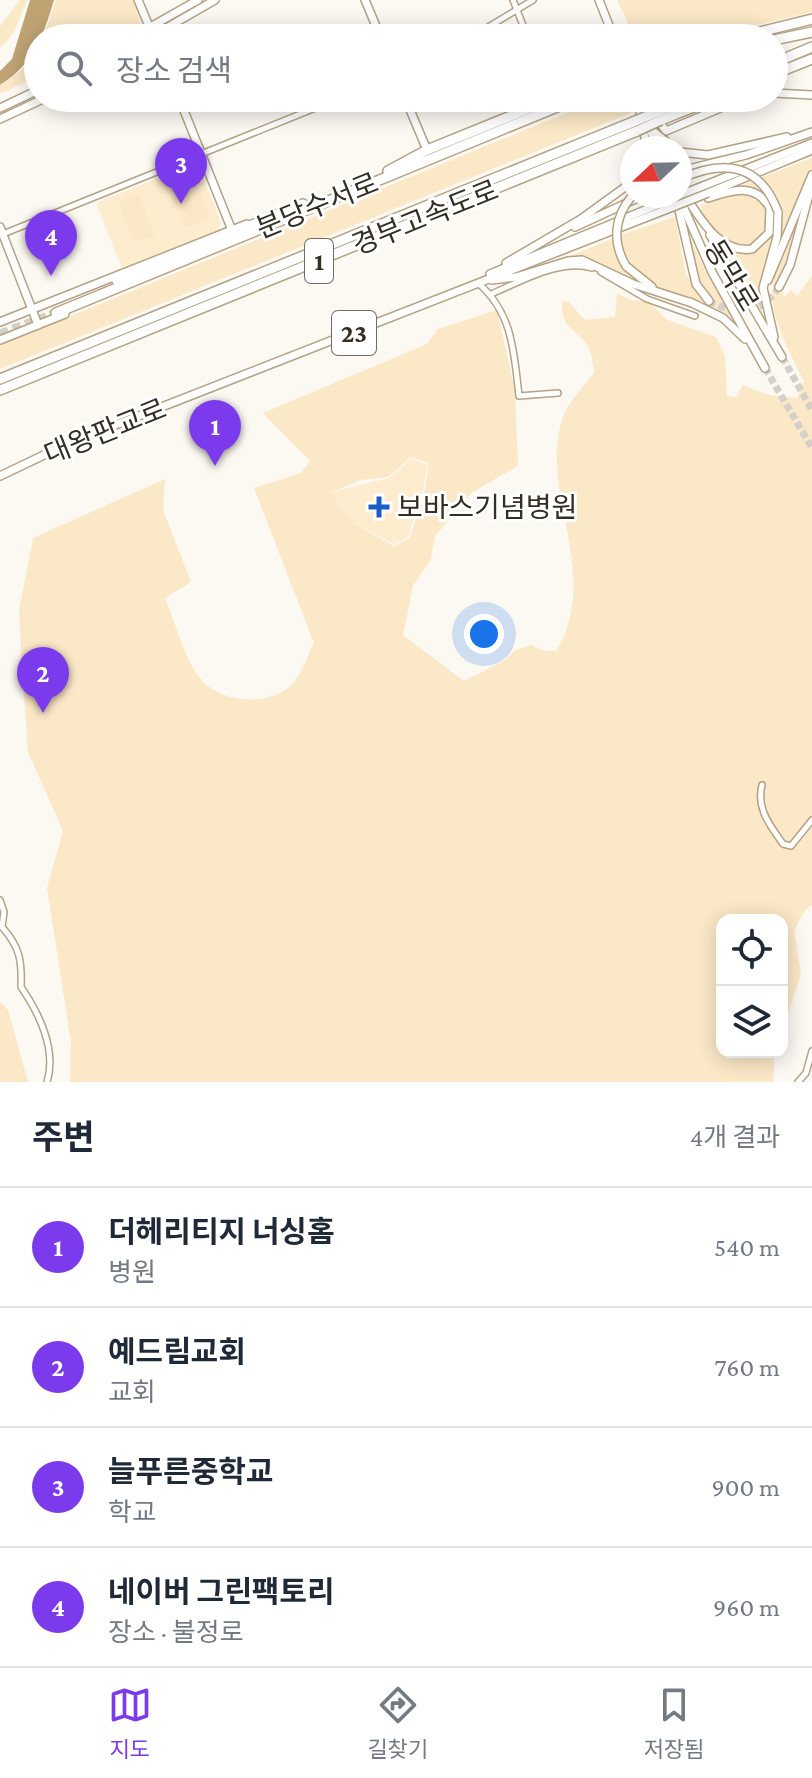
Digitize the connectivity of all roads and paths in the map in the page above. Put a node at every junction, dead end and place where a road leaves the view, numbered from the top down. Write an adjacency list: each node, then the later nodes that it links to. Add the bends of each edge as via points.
1 (138, 0): 10 (main road)
2 (198, 0): 11 (main road)
3 (215, 0): 12 (main road)
4 (365, 0): 13 (main road)
5 (513, 0): 8 (street)
6 (533, 0): 8 (street)
7 (599, 0): 16 (main road)
8 (516, 8): 14 (street); 15 (street)
9 (812, 22): 17 (highway); 18 (highway)
10 (149, 24)
11 (155, 24)
12 (174, 24)
13 (375, 24)
14 (491, 24)
15 (522, 24)
16 (608, 24)
17 (788, 27)
18 (788, 29)
19 (812, 32): 20 (highway)
20 (788, 37)
21 (812, 47): 22 (highway)
22 (788, 57)
23 (812, 59): 24 (highway)
24 (788, 68)
25 (788, 94): 26 (main road)
26 (812, 95)
27 (24, 97): 28 (main road)
28 (0, 108)
29 (24, 108): 44 (main road)
30 (185, 112): 54 (main road)
31 (305, 112): 54 (street)
32 (411, 112): 52 (main road)
33 (521, 112): 52 (highway)
34 (534, 112): 55 (highway, 분당수서로)
35 (543, 112): 55 (highway, 분당수서로)
36 (557, 112): 58 (highway, via 409,172)
37 (640, 112): 48 (main road)
38 (643, 112): 46 (main road)
39 (652, 112): 42 (main road, via 666,131)
40 (666, 112): 43 (highway, 경부고속도로 / 1)
41 (672, 112): 43 (highway, 경부고속도로 / 1)
42 (711, 112)
43 (659, 116): 45 (highway, 경부고속도로 / 1, bridge)
44 (0, 119)
45 (635, 126): 91 (highway, 경부고속도로 / 1); 92 (highway, 경부고속도로 / 1)
46 (651, 130): 49 (main road); 50 (main road)
47 (812, 131): 56 (main road, via 723,153); 57 (main road, bridge)
48 (645, 136)
49 (653, 136)
50 (659, 136)
51 (812, 143): 63 (main road, 대왕판교로 / 23)
52 (427, 150): 58 (highway)
53 (812, 150): 63 (main road, 대왕판교로 / 23)
54 (201, 153): 75 (main road); 76 (street)
55 (439, 153): 58 (highway, 분당수서로)
56 (692, 154)
57 (692, 168)
58 (389, 173): 74 (highway, 분당수서로)
59 (692, 175): 86 (main road, bridge, via 710,168 740,170 766,188 778,212 777,237 764,277)
60 (812, 175): 86 (main road, via 772,266)
61 (812, 184): 80 (main road)
62 (620, 190): 77 (main road)
63 (706, 192): 64 (main road, 대왕판교로 / 23, bridge); 65 (main road, bridge); 73 (main road, via 740,189 758,194 772,216 767,238 752,249 728,247)
64 (692, 193)
65 (692, 197)
66 (620, 205): 77 (main road)
67 (623, 208): 83 (main road, bridge, via 616,234 626,266 645,284)
68 (659, 208): 78 (main road, 대왕판교로 / 23)
69 (659, 208): 79 (main road, 대왕판교로 / 23)
70 (682, 208): 82 (main road, via 696,284)
71 (685, 208): 83 (main road, 동막로, via 712,272 765,368 742,335)
72 (690, 208): 86 (main road, 동막로, via 782,357)
73 (691, 208)
74 (266, 222): 75 (main road); 85 (highway, 분당수서로); 89 (main road, via 248,237)
75 (231, 228): 84 (main road)
76 (1, 232): 84 (main road)
77 (544, 241): 78 (main road)
78 (497, 270): 79 (main road, 대왕판교로 / 23)
79 (478, 282): 81 (street); 83 (main road, via 582,260); 94 (main road, 대왕판교로 / 23, via 67,444)
80 (779, 287)
81 (491, 294): 87 (street, via 582,264 647,299); 93 (street, via 511,329 519,396)
82 (709, 301)
83 (692, 303)
84 (32, 310): 88 (main road); 89 (main road)
85 (55, 310)
86 (765, 310)
87 (695, 316)
88 (0, 322)
89 (38, 325): 90 (main road)
90 (0, 340)
91 (0, 379)
92 (0, 390)
93 (558, 393)
94 (0, 476)
95 (762, 785): 96 (street, via 762,811 783,844 791,846)
96 (812, 820)
97 (0, 900): 99 (street, via 2,927 24,970 21,987 43,1029)
98 (812, 1051): 100 (street)
99 (47, 1082)
100 (798, 1082)

